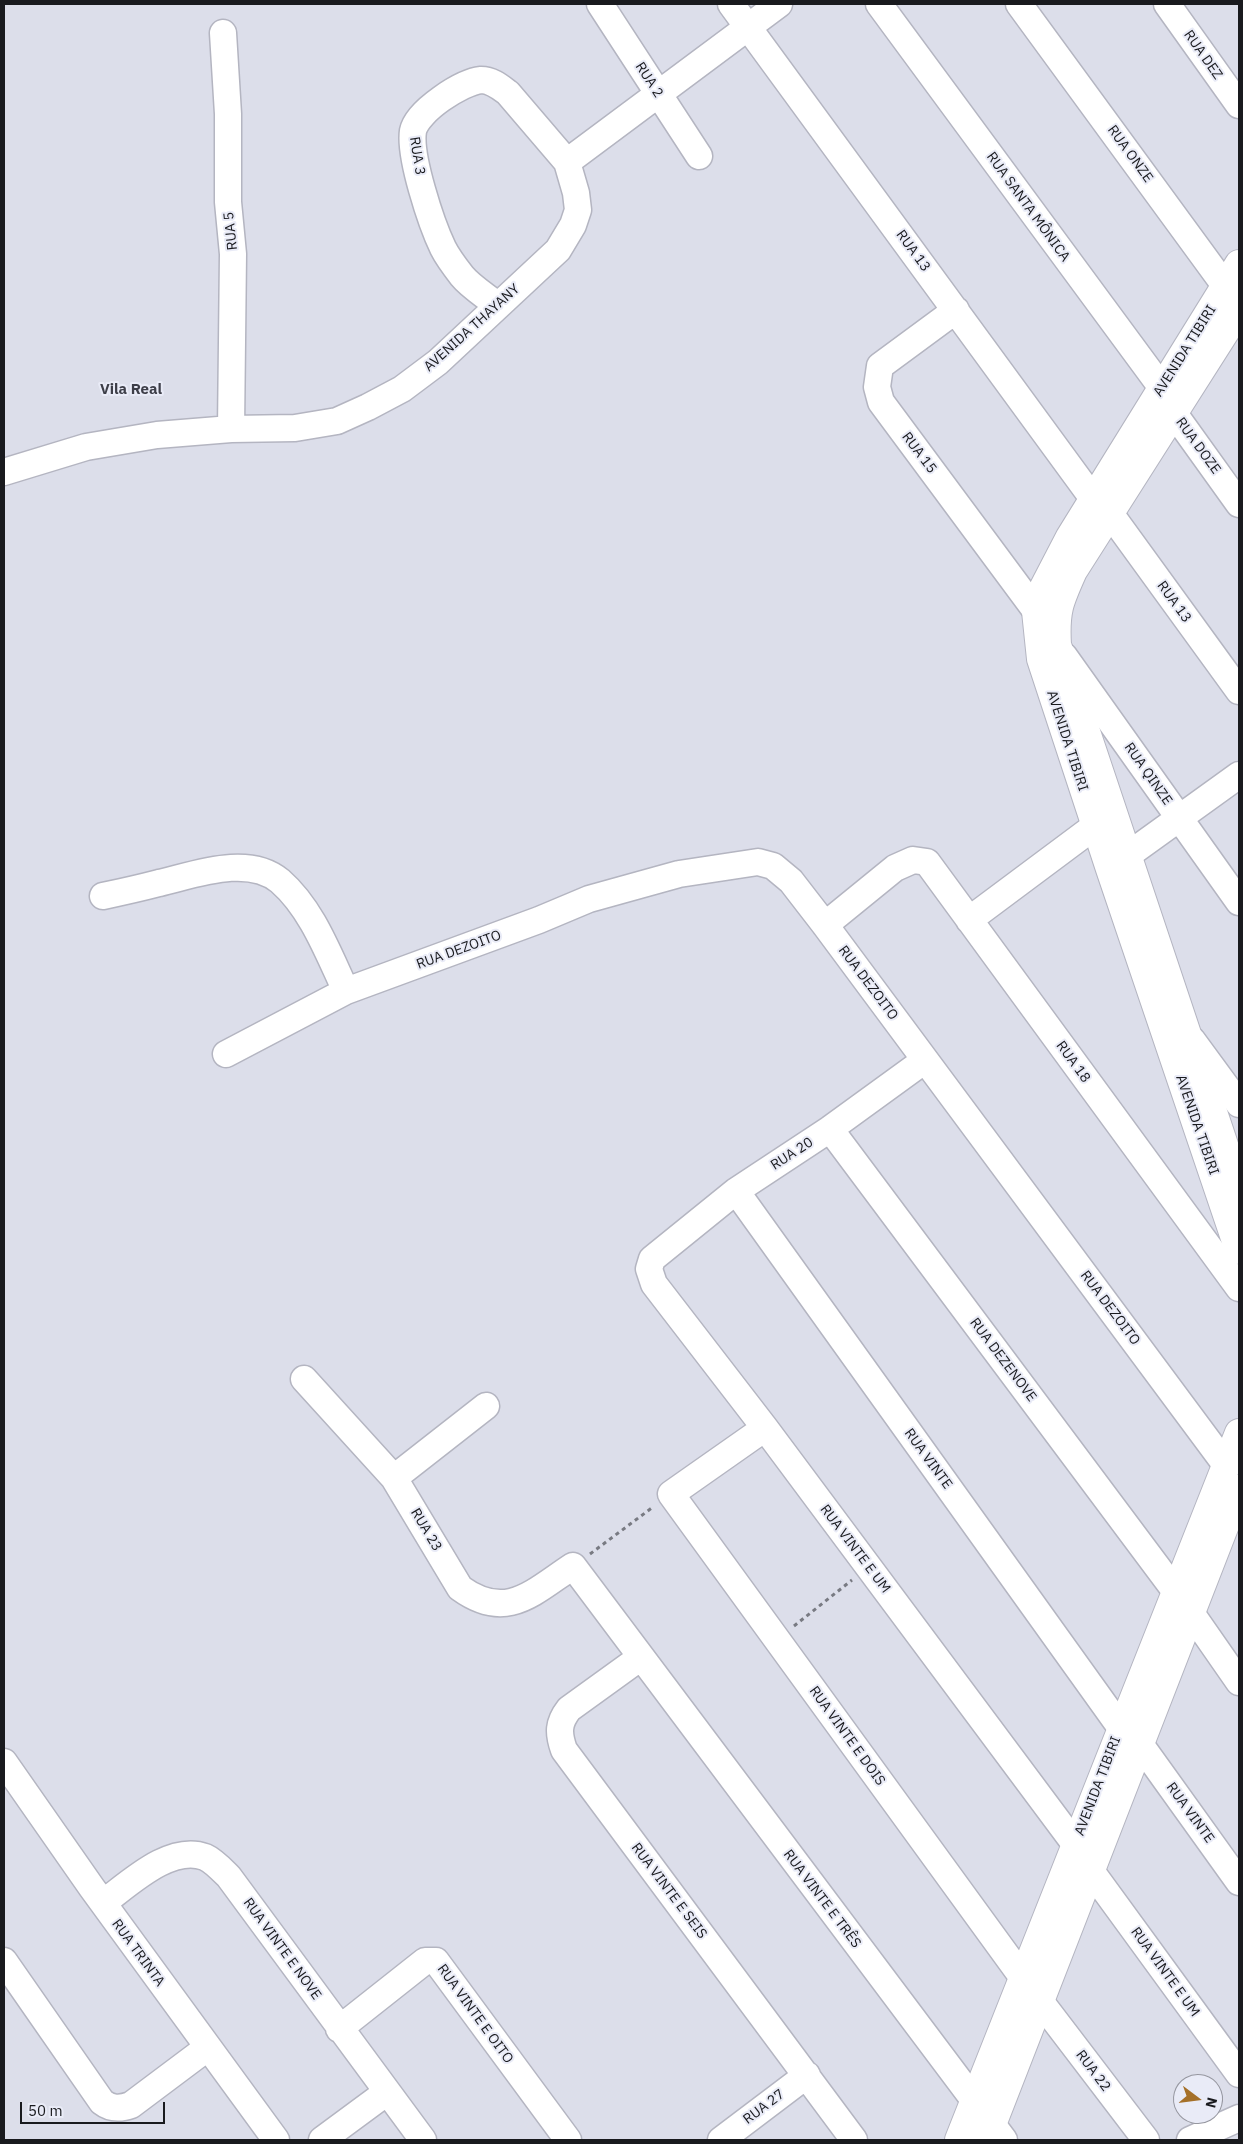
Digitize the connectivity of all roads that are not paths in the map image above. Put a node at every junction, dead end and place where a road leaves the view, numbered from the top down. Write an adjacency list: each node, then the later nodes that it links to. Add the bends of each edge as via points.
1 (600, 4): 9 (street, RUA 2)
2 (731, 4): 7 (street, RUA 13)
3 (779, 4): 7 (street)
4 (879, 4): 17 (street, RUA SANTA MÔNICA)
5 (1019, 4): 13 (street, RUA ONZE)
6 (1168, 4): 10 (street, RUA DEZ)
7 (747, 26): 9 (street); 15 (street, RUA 13)
8 (223, 33): 18 (street, RUA 5, via 228,114 228,202 233,254)
9 (657, 93): 11 (street, RUA 2); 12 (street)
10 (1239, 105)
11 (699, 156)
12 (567, 162): 14 (street, AVENIDA THAYANY, via 578,210 573,225 558,250); 14 (street, RUA 3, via 508,93 488,81 480,80 443,98 422,114 414,126 413,150 424,197 443,247 463,278)
13 (1235, 284): 17 (main road, AVENIDA TIBIRI)
14 (497, 305): 18 (street, AVENIDA THAYANY, via 438,362 368,407 337,421 295,428)
15 (956, 310): 21 (street, RUA 13); 22 (street, RUA 15, via 880,366 877,388 881,402)
16 (1239, 310): 17 (main road, AVENIDA TIBIRI)
17 (1168, 400): 20 (street, RUA DOZE); 21 (main road, AVENIDA TIBIRI)
18 (231, 429): 19 (street, AVENIDA THAYANY, via 157,435 86,447)
19 (4, 472)
20 (1239, 504)
21 (1102, 506): 22 (main road, AVENIDA TIBIRI, via 1070,537 1047,580); 23 (main road, AVENIDA TIBIRI, via 1060,601 1055,621); 24 (street, RUA 13)
22 (1036, 611): 27 (main road, AVENIDA TIBIRI, via 1040,659)
23 (1057, 645): 26 (street, RUA QINZE); 28 (main road, AVENIDA TIBIRI)
24 (1239, 691)
25 (1239, 774): 26 (street)
26 (1179, 818): 28 (street); 30 (street, RUA QINZE)
27 (1095, 826): 28 (main road, AVENIDA TIBIRI); 31 (street)
28 (1119, 862): 34 (main road, AVENIDA TIBIRI); 41 (main road, AVENIDA TIBIRI)
29 (103, 896): 33 (street, via 212,870 234,868 268,874 279,880 299,902 326,947)
30 (1239, 902)
31 (969, 920): 32 (street, RUA 18, via 927,862 913,860 895,868); 43 (street, RUA 18)
32 (826, 925): 33 (street, RUA DEZOITO, via 792,881 773,866 758,862 730,865 679,874 589,899); 36 (street, RUA DEZOITO)
33 (346, 991): 35 (street, RUA DEZOITO)
34 (1186, 1031): 37 (street); 39 (main road, AVENIDA TIBIRI)
35 (226, 1054)
36 (926, 1060): 38 (street, RUA 20); 48 (street, RUA DEZOITO)
37 (1239, 1104)
38 (830, 1129): 40 (street, RUA 20); 51 (street, RUA DEZENOVE)
39 (1239, 1190)
40 (736, 1191): 42 (street, RUA 20); 54 (street, RUA VINTE)
41 (1239, 1250)
42 (660, 1252): 46 (street, RUA VINTE E UM, via 650,1264 654,1284)
43 (1239, 1288)
44 (304, 1379): 49 (street, RUA 23)
45 (486, 1406): 49 (street)
46 (765, 1428): 56 (street, RUA VINTE E UM); 61 (street, RUA VINTE E DOIS, via 671,1494)
47 (1239, 1433): 48 (main road, AVENIDA TIBIRI)
48 (1226, 1465): 51 (main road, AVENIDA TIBIRI)
49 (394, 1478): 52 (street, RUA 23, via 460,1588 483,1602 509,1603 573,1566)
50 (1239, 1489): 51 (main road, AVENIDA TIBIRI)
51 (1184, 1603): 53 (street, RUA DEZENOVE); 54 (main road, AVENIDA TIBIRI)
52 (641, 1657): 66 (street, RUA VINTE E SEIS, via 569,1709 559,1728 564,1750); 68 (street, RUA VINTE E TRÊS)
53 (1239, 1682)
54 (1131, 1736): 56 (main road, AVENIDA TIBIRI); 57 (main road, AVENIDA TIBIRI); 58 (street, RUA VINTE)
55 (4, 1762): 59 (street, RUA TRINTA)
56 (1075, 1844): 61 (main road, AVENIDA TIBIRI)
57 (1091, 1871): 62 (main road, AVENIDA TIBIRI); 65 (street, RUA VINTE E UM)
58 (1239, 1882)
59 (103, 1903): 63 (street, RUA VINTE E NOVE, via 153,1867 175,1856 206,1857 229,1877); 64 (street, RUA TRINTA)
60 (4, 1961): 64 (street, via 108,2107 131,2105)
61 (1023, 1978): 68 (main road, AVENIDA TIBIRI)
62 (1040, 2001): 70 (main road, AVENIDA TIBIRI); 78 (street, RUA 22)
63 (339, 2029): 67 (street, RUA VINTE E NOVE); 74 (street, RUA VINTE E OITO, via 425,1961 436,1961)
64 (207, 2048): 71 (street, RUA TRINTA)
65 (1239, 2074)
66 (807, 2075): 75 (street, RUA 27); 76 (street, RUA VINTE E SEIS)
67 (387, 2092): 72 (street); 73 (street, RUA VINTE E NOVE)
68 (973, 2101): 70 (street, RUA VINTE E TRÊS); 77 (main road, AVENIDA TIBIRI)
69 (1239, 2118): 79 (street)
70 (994, 2135)
71 (276, 2140)
72 (322, 2140)
73 (423, 2140)
74 (568, 2140)
75 (721, 2140)
76 (854, 2140)
77 (959, 2140)
78 (1146, 2140)
79 (1190, 2140)

